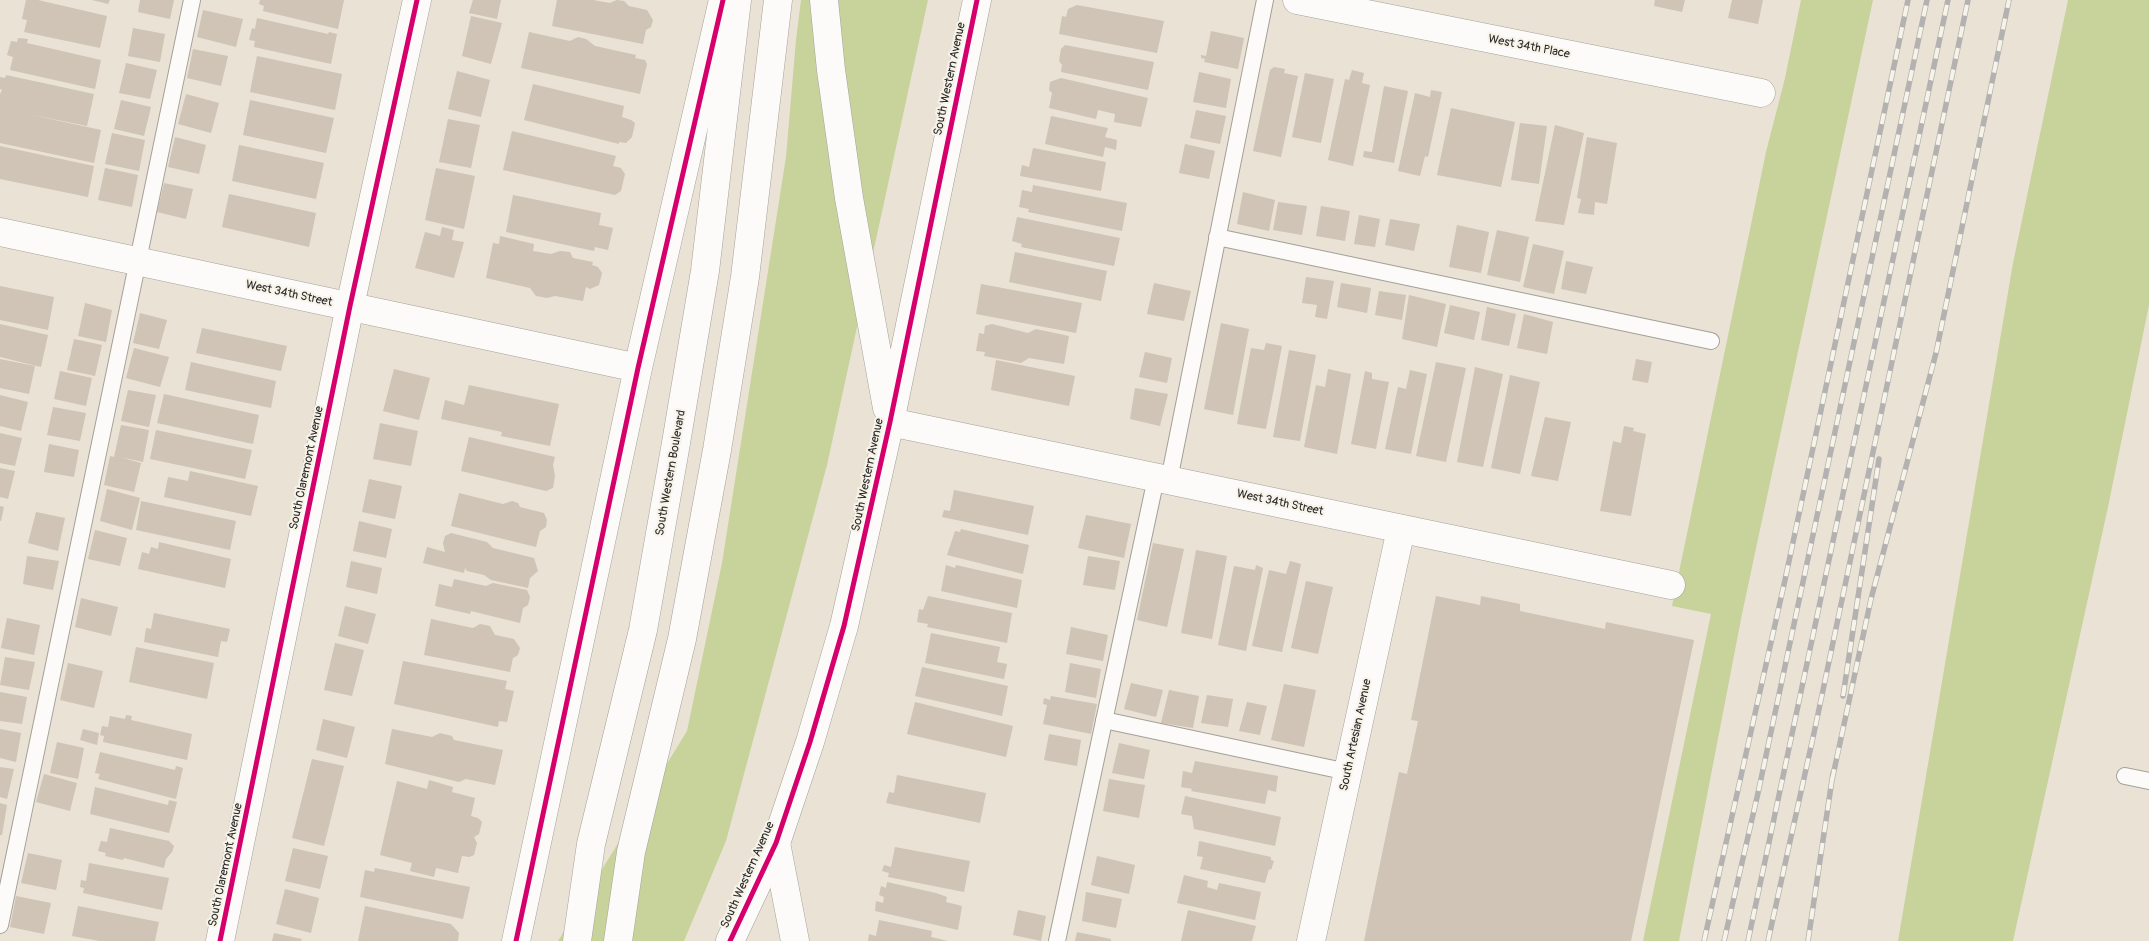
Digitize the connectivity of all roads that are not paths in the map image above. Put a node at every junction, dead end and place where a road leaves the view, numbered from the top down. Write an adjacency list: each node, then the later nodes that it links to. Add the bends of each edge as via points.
1 (192, 0): 13 (lane)
2 (417, 0): 14 (street, South Claremont Avenue)
3 (723, 0): 16 (street)
4 (737, 0): 29 (street, South Western Boulevard, via 705,271 676,443 643,630 591,844)
5 (778, 0): 30 (street, via 745,277 717,450 682,639 631,852)
6 (824, 0): 17 (street, via 830,70 849,198)
7 (977, 0): 17 (street, South Western Avenue)
8 (1265, 0): 12 (lane)
9 (1297, 0): 10 (street, West 34th Place)
10 (1760, 93)
11 (0, 232): 13 (street, West 34th Street)
12 (1217, 237): 15 (lane); 18 (lane)
13 (138, 261): 14 (street, West 34th Street); 26 (lane)
14 (350, 306): 16 (street, West 34th Street); 27 (street, South Claremont Avenue)
15 (1711, 341)
16 (638, 368): 28 (street)
17 (890, 422): 18 (street, West 34th Street); 25 (street, South Western Avenue, via 844,626)
18 (1163, 479): 19 (street, West 34th Street); 21 (lane)
19 (1401, 529): 20 (street, West 34th Street); 22 (street, South Artesian Avenue)
20 (1671, 585)
21 (1104, 720): 22 (lane); 33 (lane)
22 (1348, 772): 34 (street, South Artesian Avenue)
23 (2125, 776): 24 (lane)
24 (2149, 781)
25 (776, 843): 31 (street, South Western Avenue); 32 (street)
26 (0, 925)
27 (220, 941)
28 (516, 941)
29 (577, 941)
30 (618, 941)
31 (730, 941)
32 (795, 941)
33 (1056, 941)
34 (1311, 941)

